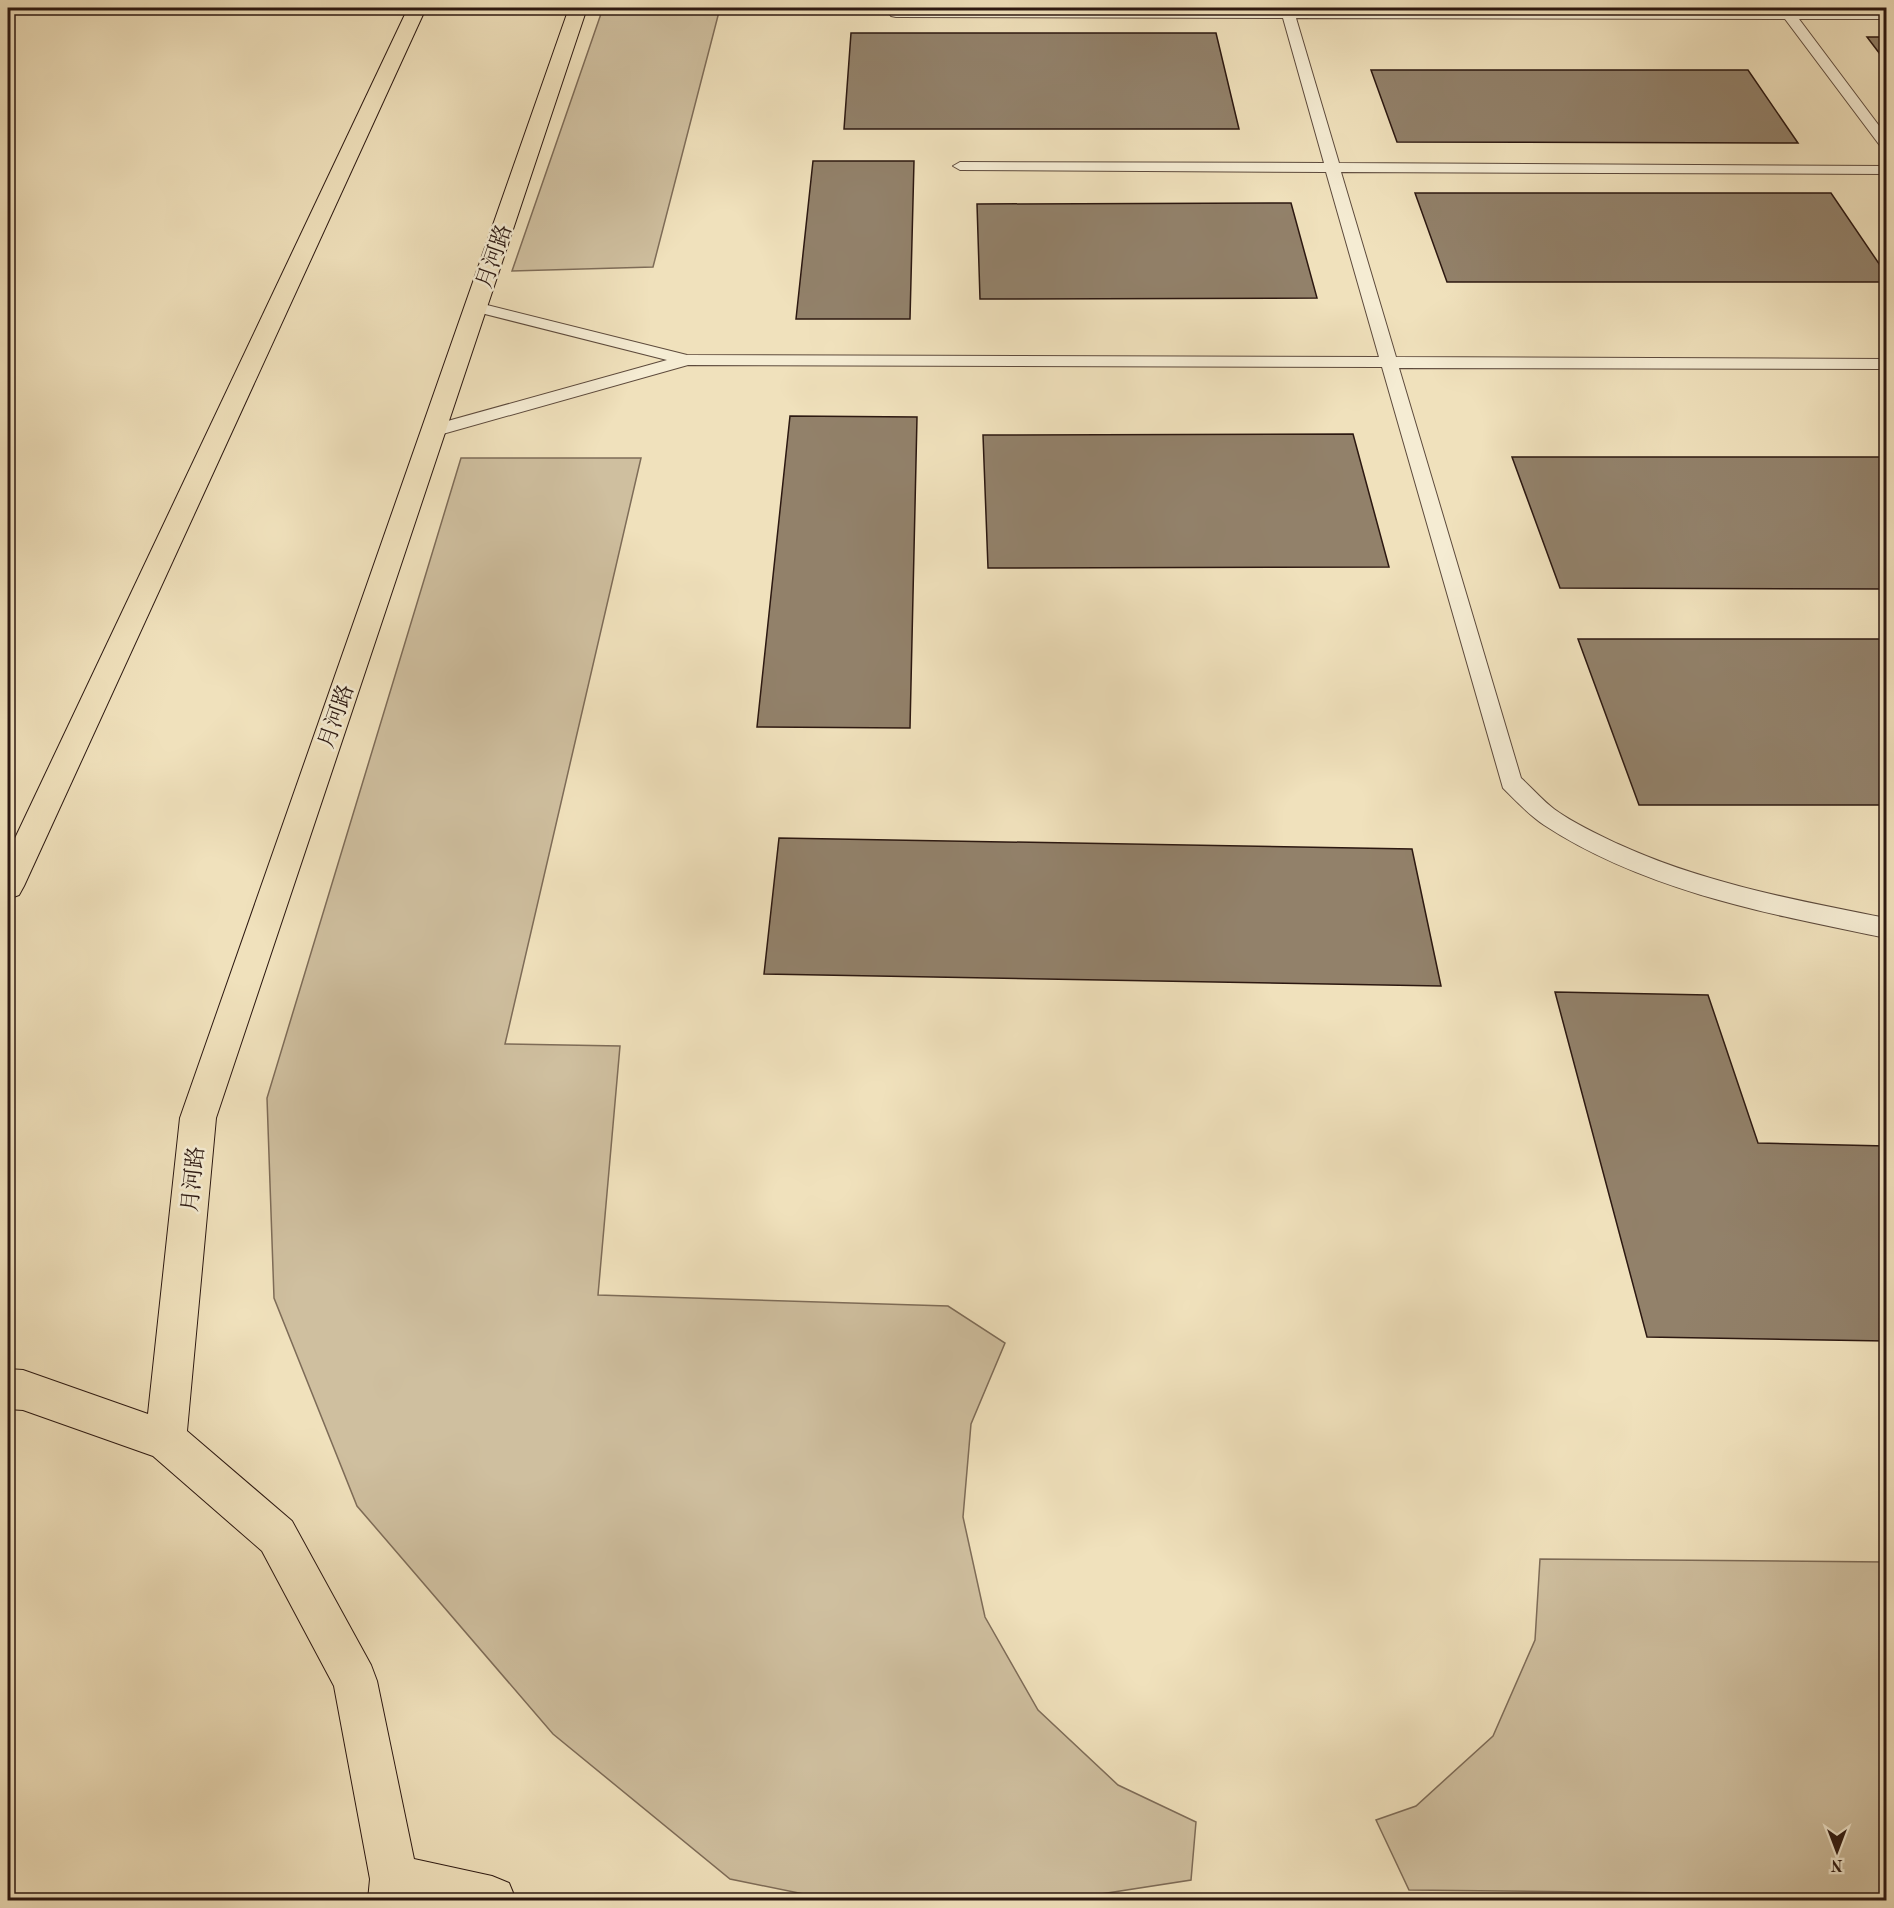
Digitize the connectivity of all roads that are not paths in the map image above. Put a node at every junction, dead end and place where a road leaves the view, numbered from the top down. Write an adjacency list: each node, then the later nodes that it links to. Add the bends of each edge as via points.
1 (417, 8): 16 (main road)
2 (578, 8): 11 (main road, 月河路)
3 (1786, 11): 5 (lane); 6 (lane); 7 (lane)
4 (896, 13): 5 (lane)
5 (1288, 14): 9 (lane)
6 (1887, 15)
7 (1887, 144)
8 (960, 166): 9 (lane)
9 (1333, 168): 10 (lane); 13 (lane)
10 (1887, 170)
11 (475, 307): 12 (lane); 15 (main road, 月河路)
12 (687, 360): 13 (lane); 15 (lane)
13 (1389, 362): 14 (lane); 17 (lane, via 1511,782 1551,818 1636,863 1763,903)
14 (1887, 363)
15 (432, 431): 19 (main road, 月河路, via 198,1118)
16 (8, 886)
17 (1887, 928)
18 (8, 1389): 19 (main road, via 23,1390)
19 (165, 1440): 20 (main road, via 277,1536 356,1682)
20 (393, 1890): 21 (main road)
21 (492, 1900)

